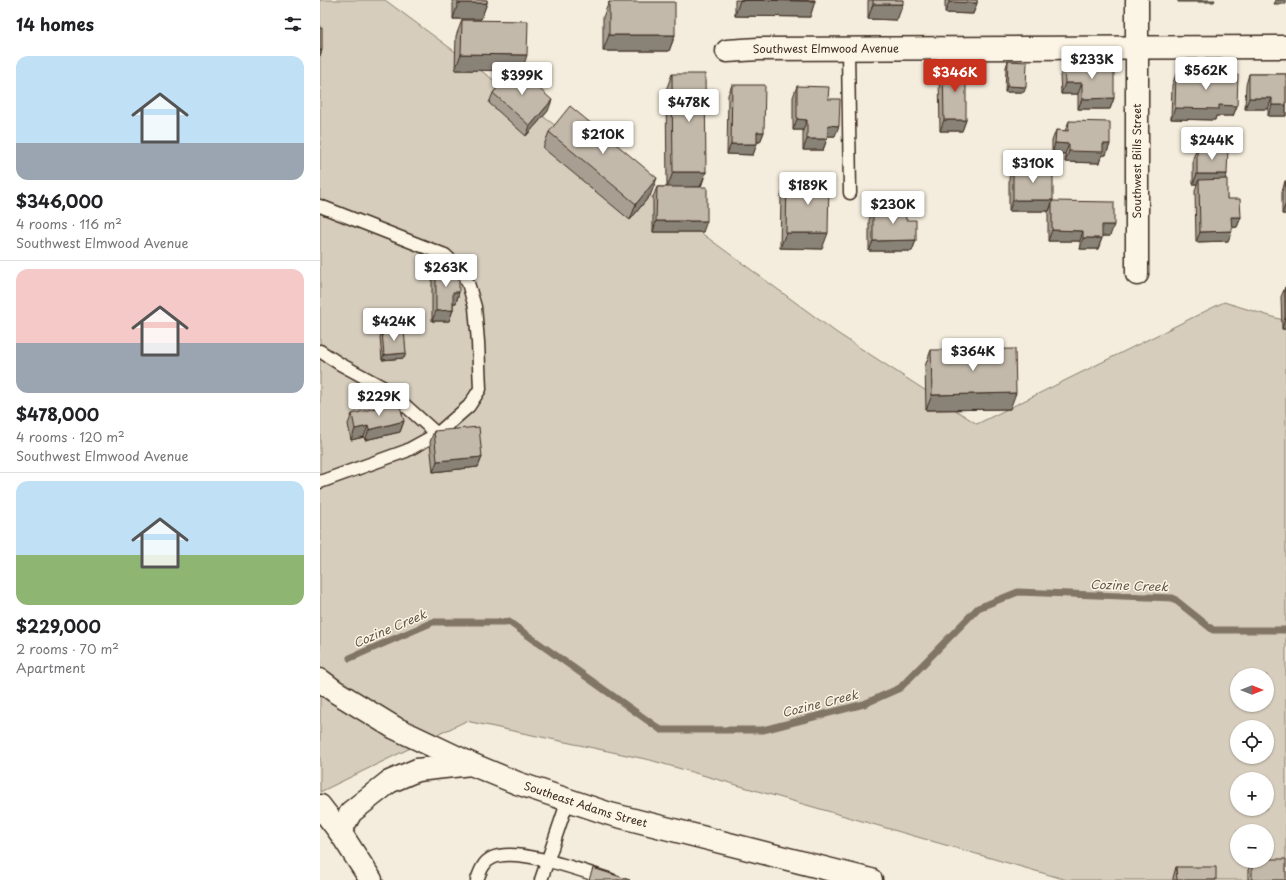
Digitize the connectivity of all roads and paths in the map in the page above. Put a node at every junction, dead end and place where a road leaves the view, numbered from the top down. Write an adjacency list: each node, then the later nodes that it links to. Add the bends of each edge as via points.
1 (1137, 0): 2 (main road, Southwest Bills Street)
2 (1137, 47): 3 (main road, Southwest Elmwood Avenue); 4 (main road, Southwest Elmwood Avenue); 8 (main road, Southwest Bills Street)
3 (1286, 47)
4 (848, 49): 5 (main road, Southwest Elmwood Avenue); 6 (lane)
5 (727, 51)
6 (850, 193)
7 (320, 206): 10 (lane, via 445,255 457,266 468,283 476,314 480,389 469,406)
8 (1137, 274)
9 (320, 352): 10 (lane, via 388,390)
10 (437, 434): 11 (lane, via 406,451)
11 (320, 482)
12 (320, 680): 13 (main road, Southeast Adams Street, via 395,728)
13 (471, 764): 14 (main road, Southeast Adams Street); 16 (main road, via 417,770 389,782 351,812)
14 (568, 800): 17 (lane); 18 (main road, Southeast Adams Street)
15 (320, 806): 16 (main road)
16 (340, 832): 19 (main road)
17 (548, 860): 20 (lane, via 509,854 492,858 481,867); 21 (lane); 22 (lane)
18 (830, 875): 23 (main road, Southeast Adams Street)
19 (371, 880)
20 (477, 880)
21 (541, 880)
22 (611, 880)
23 (871, 880)

